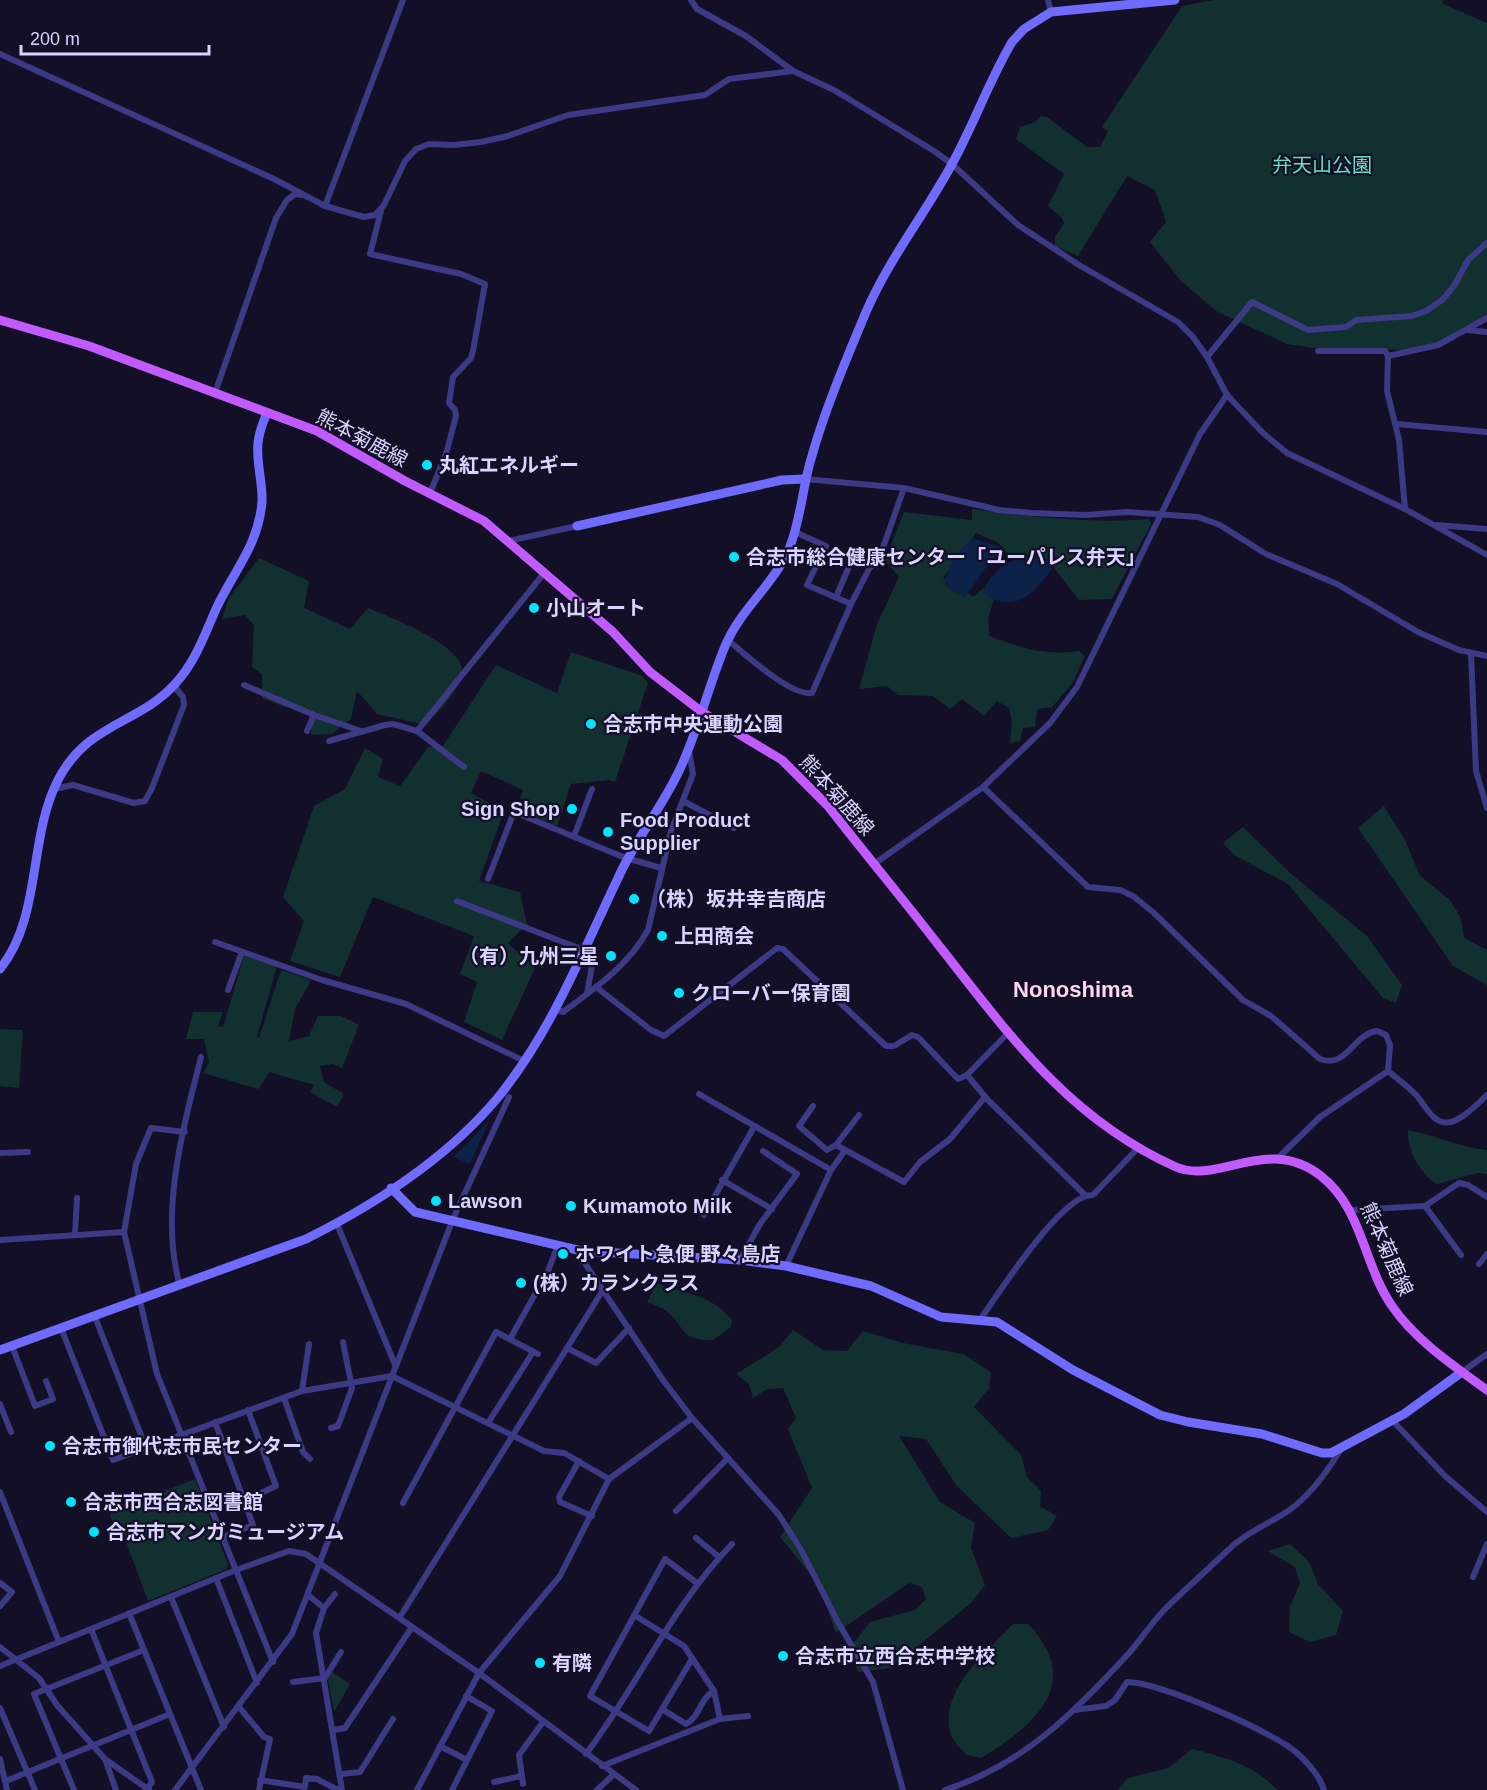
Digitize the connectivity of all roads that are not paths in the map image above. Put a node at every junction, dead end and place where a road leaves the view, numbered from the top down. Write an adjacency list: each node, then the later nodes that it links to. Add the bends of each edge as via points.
1 (403, 0): 10 (street)
2 (691, 0): 7 (street, via 697,9 746,36)
3 (1048, 0): 5 (street)
4 (1175, 0): 5 (street)
5 (1051, 12): 8 (street, via 1012,42)
6 (0, 54): 9 (street)
7 (793, 71): 8 (street, via 879,116); 11 (street, via 729,79 705,95 568,115 481,142 429,144 416,149 405,161)
8 (952, 164): 19 (street, via 1018,225 1178,322); 25 (street, via 874,294 821,427)
9 (302, 195): 10 (street); 20 (street, via 295,194 287,200 276,218)
10 (325, 206): 11 (street, via 364,217 375,215)
11 (382, 208): 27 (street, via 370,254 461,274 485,284 471,358 453,377 450,387 449,403 456,416)
12 (1487, 243): 19 (street, via 1468,260 1442,300 1426,311 1412,316 1356,320 1346,327 1308,330 1251,302)
13 (1487, 318): 15 (street)
14 (0, 320): 20 (main road, 熊本菊鹿線, via 89,346)
15 (1467, 330): 16 (street); 18 (street, via 1438,345)
16 (1487, 332)
17 (1318, 351): 18 (street, via 1385,351)
18 (1388, 356): 23 (street, via 1387,391)
19 (1207, 357): 21 (street)
20 (215, 393): 22 (main road, 熊本菊鹿線)
21 (1227, 395): 28 (street, via 1287,453); 29 (street, via 1200,434)
22 (267, 413): 27 (main road, 熊本菊鹿線, via 317,432); 44 (street, via 258,443 262,500 254,541 216,610 197,655)
23 (1396, 424): 24 (street); 28 (street)
24 (1487, 432)
25 (805, 479): 26 (street); 31 (street, via 782,480); 33 (street)
26 (904, 488): 29 (street, via 999,510); 39 (street, via 879,559 869,569)
27 (430, 493): 34 (main road, 熊本菊鹿線, via 484,521)
28 (1406, 509): 30 (street)
29 (1159, 514): 41 (street, via 1198,517 1220,525 1266,554 1337,584 1418,632); 53 (street, via 1077,687 1050,723)
30 (1435, 525): 32 (street); 35 (street)
31 (578, 526): 34 (street)
32 (1487, 529)
33 (795, 532): 38 (street, via 826,546 807,585); 40 (street, via 774,575)
34 (508, 541): 37 (main road, 熊本菊鹿線)
35 (1487, 555)
36 (848, 569): 38 (street)
37 (545, 572): 45 (main road, 熊本菊鹿線, via 613,632 650,672); 47 (street)
38 (836, 597): 39 (street)
39 (851, 604): 40 (street, via 812,693 794,688 770,673)
40 (728, 640): 45 (street)
41 (1471, 654): 42 (street); 57 (street, via 1476,771)
42 (1487, 656)
43 (244, 685): 46 (street)
44 (174, 686): 54 (street, via 88,742 64,770); 54 (street, via 184,705 145,801 134,803 73,785)
45 (702, 712): 51 (street); 61 (main road, 熊本菊鹿線, via 800,775)
46 (314, 715): 48 (street); 49 (street)
47 (417, 730): 49 (street, via 393,724); 52 (street)
48 (307, 731)
49 (362, 732): 50 (street)
50 (329, 741)
51 (689, 749): 56 (street, via 693,774); 60 (street)
52 (464, 767)
53 (983, 787): 61 (street); 76 (street, via 1088,887 1120,890 1133,896 1243,1000 1278,1022 1320,1059 1330,1063 1338,1060 1365,1034 1377,1030 1386,1035 1390,1045)
54 (54, 789): 68 (street, via 22,926)
55 (592, 789): 59 (street)
56 (682, 801): 58 (street); 62 (street)
57 (1487, 808)
58 (734, 828)
59 (574, 836): 60 (street); 63 (street, via 514,812)
60 (628, 857): 62 (street); 66 (street)
61 (874, 864): 73 (main road, 熊本菊鹿線)
62 (661, 868): 69 (street, via 648,930 619,969)
63 (488, 879)
64 (457, 901): 66 (street)
65 (215, 942): 67 (street)
66 (586, 951): 71 (street, via 595,957); 72 (street)
67 (242, 952): 70 (street); 75 (street, via 406,1004)
68 (0, 969)
69 (596, 987): 71 (street); 77 (street, via 664,1036 771,952 783,949 886,1046 918,1036 955,1077)
70 (228, 990)
71 (587, 994): 72 (street, via 563,1012)
72 (555, 1008): 75 (street)
73 (1006, 1034): 77 (street); 87 (main road, 熊本菊鹿線, via 1069,1097)
74 (201, 1057): 85 (street)
75 (524, 1061): 95 (street, via 470,1127)
76 (1388, 1071): 79 (street, via 1437,1120 1444,1122 1466,1114); 92 (street, via 1320,1117)
77 (966, 1075): 81 (street)
78 (699, 1094): 84 (street)
79 (1487, 1095)
80 (509, 1097): 103 (street)
81 (985, 1097): 90 (street, via 950,1139 920,1162 906,1181); 96 (street)
82 (813, 1106): 86 (street, via 799,1126 827,1150)
83 (859, 1115): 86 (street)
84 (754, 1127): 93 (street); 94 (street)
85 (185, 1132): 105 (street, via 152,1128 136,1164); 115 (street, via 174,1190 172,1259)
86 (836, 1145): 90 (street)
87 (1138, 1148): 92 (main road, 熊本菊鹿線, via 1182,1169 1203,1170); 96 (street, via 1094,1194)
88 (28, 1152): 91 (street)
89 (763, 1152): 100 (street, via 797,1174)
90 (844, 1152): 93 (street)
91 (0, 1153)
92 (1277, 1159): 101 (main road, 熊本菊鹿線, via 1318,1174 1335,1188)
93 (831, 1170): 114 (street)
94 (722, 1180): 100 (street); 102 (street)
95 (391, 1188): 103 (street, via 415,1212); 104 (street)
96 (1086, 1196): 119 (street, via 1052,1224)
97 (1487, 1197): 99 (street, via 1459,1183)
98 (77, 1198): 106 (street)
99 (1425, 1206): 101 (street); 111 (street)
100 (772, 1209): 112 (street)
101 (1351, 1210): 130 (main road, 熊本菊鹿線, via 1391,1306)
102 (704, 1215)
103 (453, 1219): 108 (street); 129 (street)
104 (337, 1224): 115 (street); 129 (street)
105 (124, 1232): 106 (street); 117 (street)
106 (75, 1234): 107 (street)
107 (0, 1240)
108 (558, 1245): 109 (street); 122 (street)
109 (582, 1251): 112 (street); 116 (street)
110 (1487, 1254): 113 (street)
111 (1461, 1256)
112 (740, 1260): 114 (street)
113 (1479, 1264)
114 (786, 1266): 119 (street, via 871,1286 941,1317)
115 (180, 1286): 117 (street)
116 (603, 1290): 121 (street); 126 (street)
117 (140, 1300): 118 (street); 146 (street, via 157,1374)
118 (94, 1317): 120 (street); 149 (street)
119 (980, 1320): 148 (street, via 997,1322 1072,1370 1160,1415 1262,1434 1322,1453)
120 (61, 1328): 125 (street); 149 (street, via 110,1458)
121 (628, 1328): 126 (street, via 596,1363); 140 (street)
122 (510, 1339): 138 (street, via 496,1332); 143 (street, via 535,1353)
123 (343, 1342): 133 (street)
124 (309, 1344): 135 (street)
125 (12, 1346): 127 (street); 132 (street, via 35,1406 52,1399)
126 (567, 1348): 147 (street)
127 (0, 1350)
128 (1487, 1354): 130 (street)
129 (396, 1368): 131 (street)
130 (1462, 1372): 134 (main road, 熊本菊鹿線); 141 (street)
131 (392, 1376): 133 (street); 138 (street); 165 (street)
132 (46, 1381)
133 (352, 1383): 135 (street); 144 (street, via 338,1426)
134 (1487, 1390)
135 (302, 1391): 136 (street)
136 (284, 1398): 139 (street); 151 (street, via 303,1452)
137 (0, 1404): 145 (street)
138 (456, 1407): 143 (street); 156 (street)
139 (248, 1410): 142 (street); 155 (street, via 276,1486)
140 (692, 1418): 150 (street); 153 (street)
141 (1392, 1420): 148 (street); 158 (street, via 1445,1476)
142 (215, 1422): 146 (street); 155 (street)
143 (488, 1423): 147 (street)
144 (331, 1428)
145 (11, 1432)
146 (182, 1434): 149 (street); 160 (street)
147 (513, 1435): 152 (street, via 544,1451 564,1453); 178 (street)
148 (1342, 1447): 201 (street, via 1302,1501 1249,1532 1228,1550 1167,1607)
149 (146, 1448)
150 (728, 1458): 157 (street); 241 (street, via 779,1515 873,1682)
151 (310, 1459)
152 (579, 1461): 153 (street); 159 (street, via 559,1497 560,1502)
153 (609, 1479): 159 (street)
154 (0, 1492): 182 (street)
155 (244, 1501): 160 (street, via 253,1525)
156 (403, 1503)
157 (676, 1511)
158 (1487, 1512)
159 (592, 1516): 191 (street, via 560,1576)
160 (223, 1537): 166 (street)
161 (696, 1538): 164 (street)
162 (732, 1544): 164 (street)
163 (1487, 1544): 167 (street)
164 (719, 1557): 169 (street)
165 (321, 1562): 166 (street, via 289,1551); 172 (street); 178 (street)
166 (236, 1570): 168 (street); 188 (street)
167 (1473, 1577)
168 (216, 1578): 173 (street); 194 (street)
169 (697, 1582): 177 (street, via 665,1559); 181 (street)
170 (0, 1583): 174 (street, via 12,1592)
171 (335, 1594): 175 (street)
172 (308, 1595): 175 (street); 188 (street, via 292,1634)
173 (171, 1597): 176 (street); 208 (street)
174 (0, 1606)
175 (324, 1608): 192 (street, via 316,1633)
176 (129, 1613): 180 (street); 184 (street)
177 (634, 1615): 181 (street); 202 (street, via 590,1696)
178 (400, 1617): 179 (street)
179 (412, 1628): 191 (street); 210 (street, via 345,1728)
180 (91, 1629): 182 (street); 189 (street)
181 (664, 1633): 187 (street, via 684,1646); 202 (street)
182 (59, 1642): 186 (street)
183 (0, 1647): 186 (street)
184 (144, 1650): 189 (street); 203 (street)
185 (341, 1652): 192 (street)
186 (17, 1658): 190 (street); 195 (street)
187 (692, 1659): 196 (street); 200 (street)
188 (273, 1662): 194 (street)
189 (105, 1665): 195 (street); 209 (street)
190 (0, 1666)
191 (479, 1673): 197 (street); 207 (street)
192 (325, 1678): 193 (street); 210 (street)
193 (293, 1682)
194 (256, 1683): 198 (street)
195 (47, 1689): 211 (street); 214 (street, via 34,1694)
196 (714, 1692): 200 (street, via 708,1694 687,1724); 206 (street)
197 (466, 1696): 212 (street); 217 (street, via 492,1711)
198 (239, 1707): 208 (street); 224 (street, via 270,1739)
199 (0, 1708): 220 (street)
200 (662, 1709): 202 (street, via 649,1731)
201 (1074, 1710): 242 (street, via 1019,1757 978,1779); 243 (street, via 1106,1706 1127,1682 1153,1686 1214,1708 1296,1752 1321,1780)
202 (617, 1713): 213 (street)
203 (170, 1714): 209 (street); 219 (street)
204 (748, 1716): 206 (street)
205 (393, 1719): 221 (street, via 360,1772)
206 (720, 1719): 218 (street)
207 (543, 1722): 213 (street); 223 (street, via 519,1755)
208 (224, 1727): 219 (street)
209 (131, 1730): 211 (street); 228 (street, via 152,1782)
210 (334, 1730): 221 (street)
211 (93, 1746): 214 (street); 216 (street)
212 (440, 1746): 217 (street); 237 (street)
213 (586, 1754): 218 (street)
214 (61, 1758): 220 (street); 231 (street)
215 (0, 1759): 225 (street)
216 (105, 1759): 228 (street); 232 (street)
217 (467, 1760): 238 (street)
218 (602, 1766): 222 (street)
219 (192, 1768): 233 (street); 234 (street)
220 (28, 1772): 225 (street); 230 (street)
221 (341, 1774): 236 (street)
222 (614, 1774): 239 (street); 240 (street)
223 (522, 1776): 226 (street); 227 (street)
224 (260, 1780): 235 (street); 236 (street, via 304,1787 306,1778 317,1779)
225 (6, 1781): 229 (street)
226 (494, 1782)
227 (523, 1784)
228 (148, 1789)
229 (7, 1790)
230 (35, 1790)
231 (74, 1790)
232 (116, 1790)
233 (175, 1790)
234 (201, 1790)
235 (259, 1790)
236 (340, 1790)
237 (417, 1790)
238 (452, 1790)
239 (597, 1790)
240 (636, 1790)
241 (903, 1790)
242 (945, 1790)
243 (1324, 1790)

